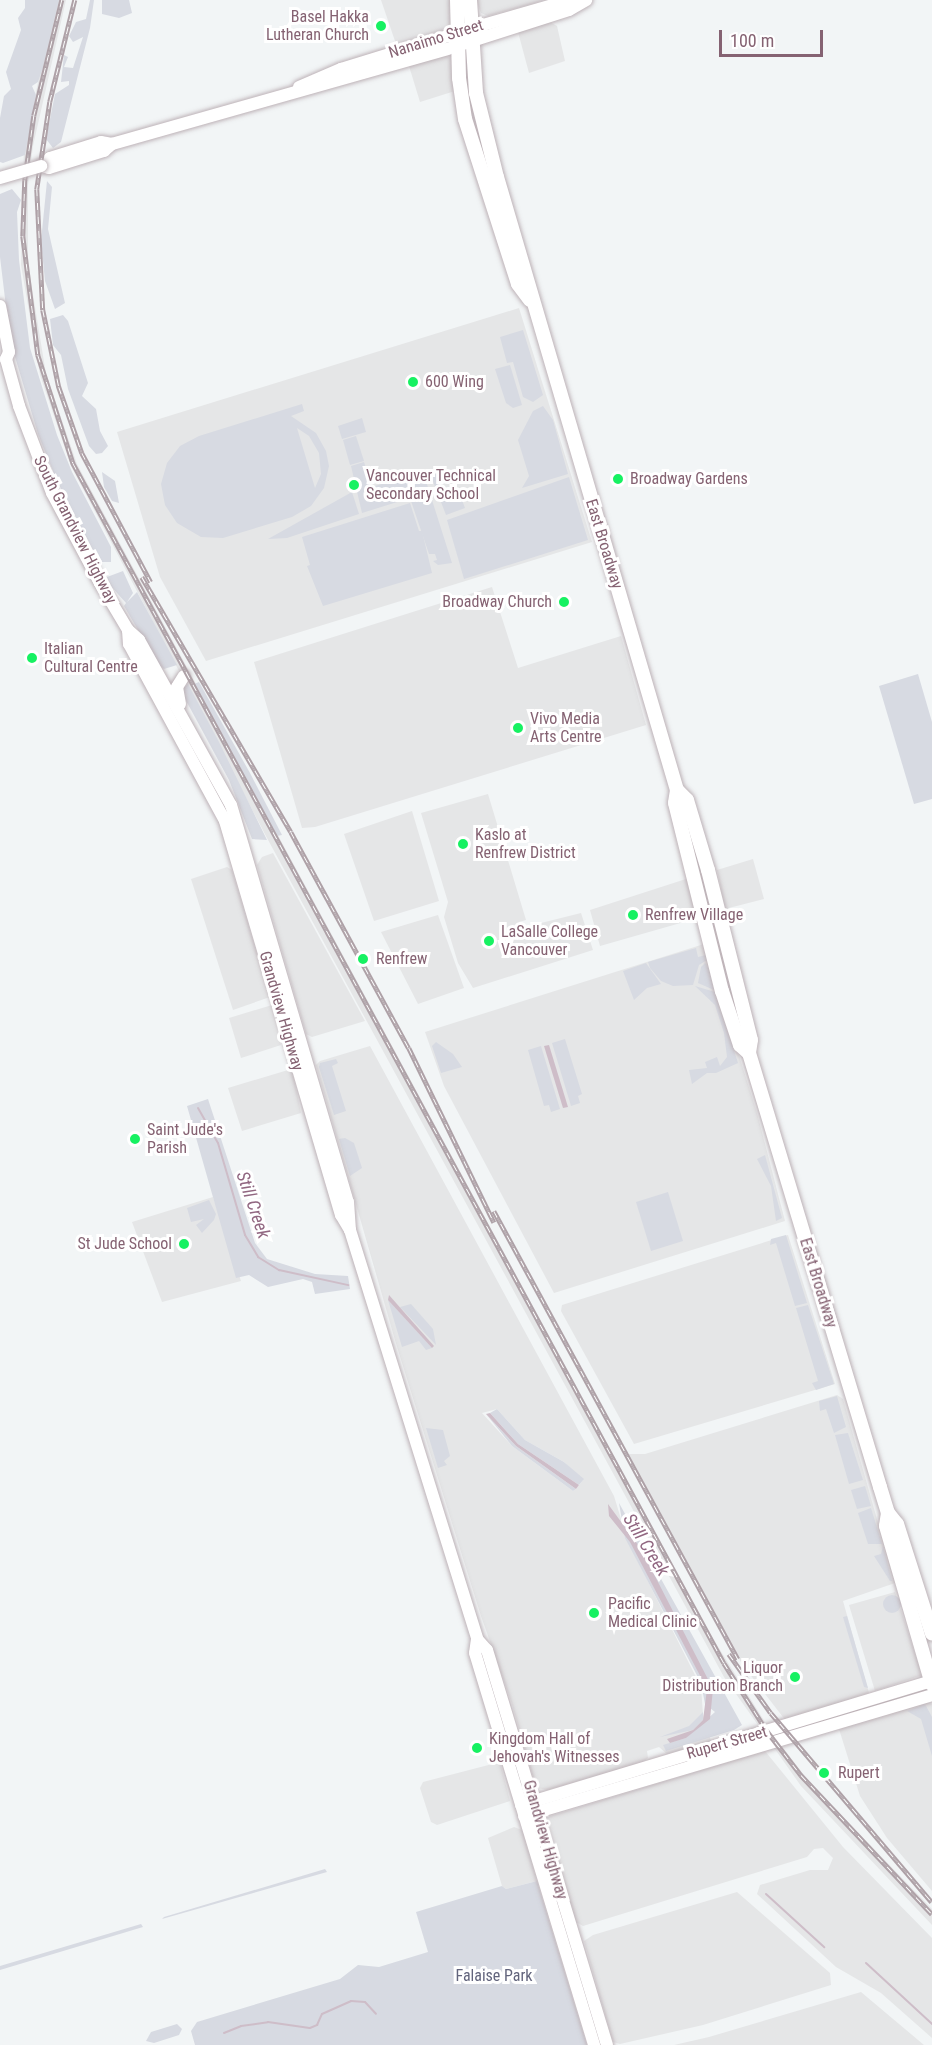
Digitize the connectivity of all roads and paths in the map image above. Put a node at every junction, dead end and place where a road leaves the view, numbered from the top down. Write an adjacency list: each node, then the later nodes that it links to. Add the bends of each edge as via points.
1 (457, 0): 4 (main road, East Broadway)
2 (470, 0): 4 (main road, East Broadway)
3 (582, 1): 4 (main road, Nanaimo Street, via 569,10)
4 (466, 36): 5 (main road, Nanaimo Street, bridge, via 341,69 308,80 298,88 112,144 104,152); 14 (main road, East Broadway, via 465,119 518,284 530,300 677,790 687,800 751,1040 749,1053)
5 (0, 178)
6 (0, 306): 7 (main road, South Grandview Highway, via 9,352)
7 (3, 356): 8 (main road, South Grandview Highway, via 52,493)
8 (128, 630): 10 (main road, South Grandview Highway, via 139,640); 11 (main road, South Grandview Highway, via 129,644)
9 (184, 676): 10 (main road, via 177,692)
10 (188, 725): 12 (main road, South Grandview Highway)
11 (212, 791): 13 (main road, Grandview Highway, via 225,822 341,1215)
12 (231, 805): 13 (main road, Grandview Highway, via 348,1202)
13 (351, 1230): 17 (main road, Grandview Highway, via 477,1639 475,1653)
14 (888, 1513): 15 (main road, East Broadway, via 897,1524); 16 (main road, East Broadway, via 886,1526)
15 (932, 1634)
16 (932, 1685): 17 (main road, Rupert Street)
17 (529, 1809): 18 (main road, Grandview Highway); 19 (main road, Grandview Highway)
18 (594, 2045)
19 (607, 2045)

